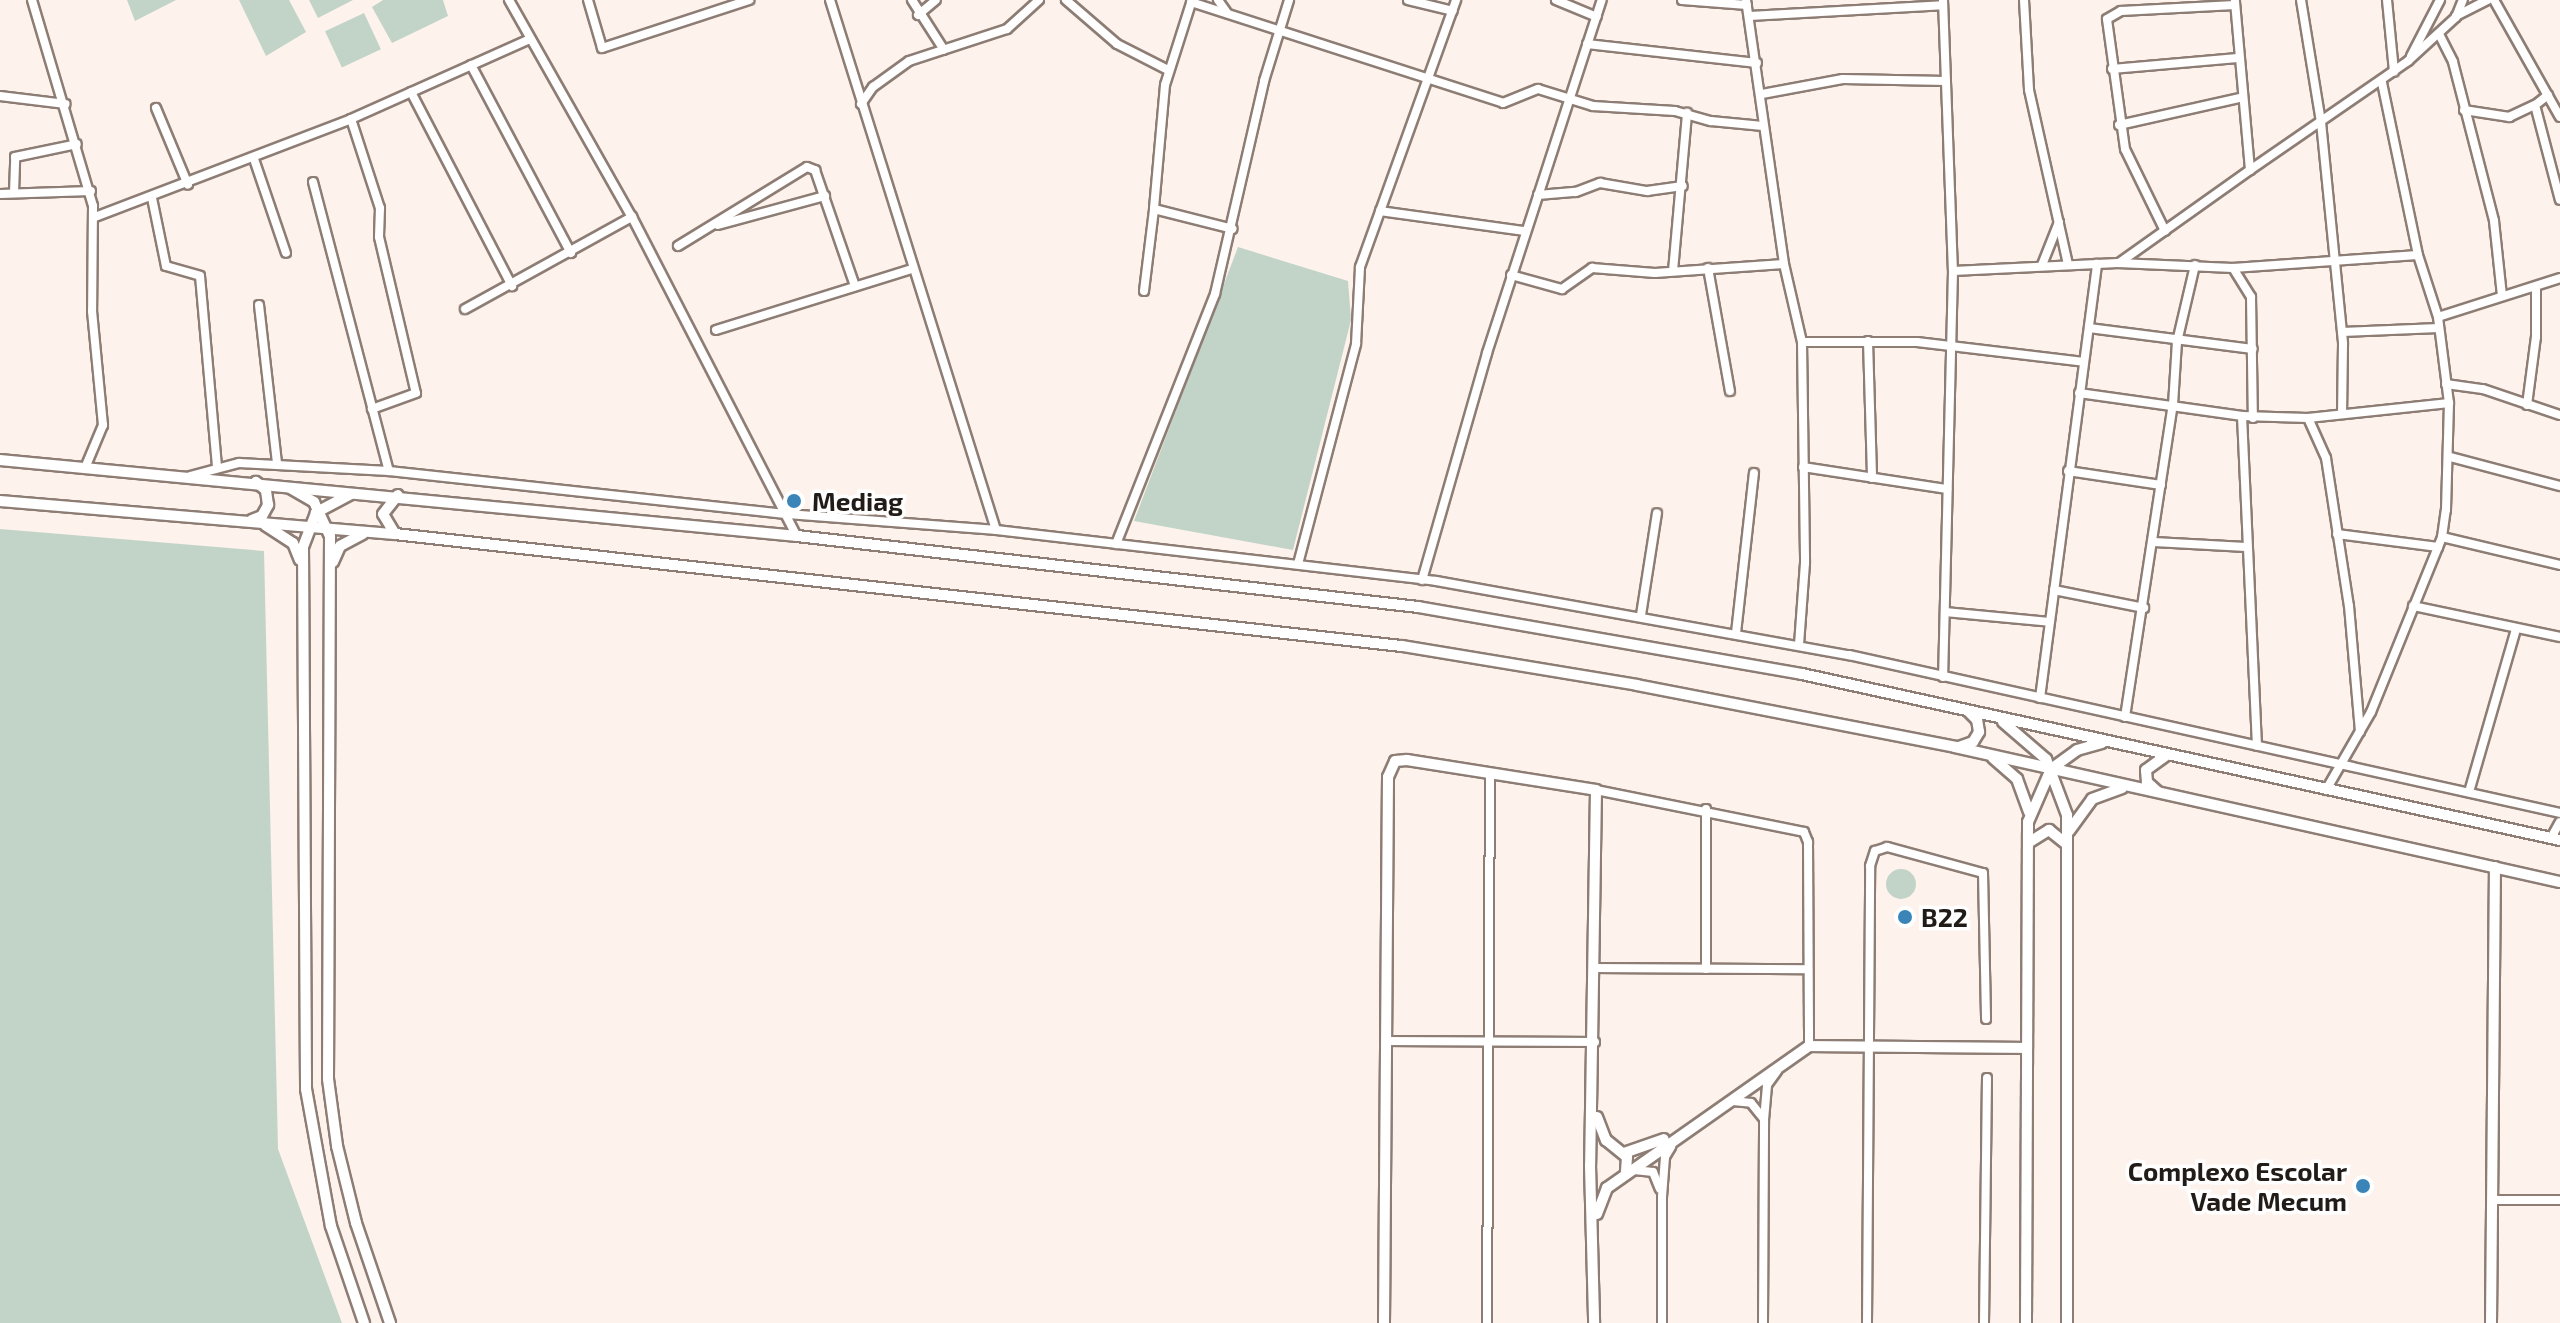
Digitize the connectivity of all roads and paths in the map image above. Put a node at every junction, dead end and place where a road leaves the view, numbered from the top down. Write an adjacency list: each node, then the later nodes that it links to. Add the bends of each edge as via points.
1 (32, 0): 56 (street)
2 (509, 0): 37 (street)
3 (588, 0): 4 (street, via 602,48)
4 (749, 0)
5 (830, 0): 57 (street)
6 (912, 0): 31 (street)
7 (936, 0): 31 (street)
8 (1039, 0): 39 (street, via 1007,29)
9 (1066, 0): 45 (street, via 1117,44)
10 (1218, 0): 30 (street)
11 (1289, 0): 35 (street)
12 (1408, 0): 29 (street)
13 (1456, 0): 29 (street)
14 (1556, 0): 33 (street)
15 (1602, 0): 33 (street)
16 (1682, 0): 26 (street)
17 (2024, 0): 84 (street, via 2029,90)
18 (2301, 0): 64 (street)
19 (2387, 0): 46 (street)
20 (2440, 0): 41 (street)
21 (2463, 0): 34 (street)
22 (2488, 0): 34 (street)
23 (2494, 0): 52 (street)
24 (1191, 1): 30 (street); 45 (street)
25 (1943, 2): 27 (street); 48 (street)
26 (1746, 3): 32 (street)
27 (1884, 3): 32 (street)
28 (2235, 3): 40 (street); 44 (street, via 2113,15 2106,27)
29 (1453, 11): 47 (street)
30 (1228, 13): 35 (street)
31 (918, 15): 39 (street, via 940,36)
32 (1749, 16): 42 (street)
33 (1597, 17): 38 (street)
34 (2456, 17): 36 (street)
35 (1280, 32): 47 (street); 86 (street, via 1264,81)
36 (2439, 34): 41 (street); 60 (street, via 2453,62)
37 (530, 39): 43 (street); 83 (street)
38 (1587, 44): 42 (street); 55 (street)
39 (944, 50): 57 (street, via 895,70)
40 (2238, 58): 44 (street); 54 (street)
41 (2408, 61): 46 (street)
42 (1757, 63): 51 (street)
43 (471, 65): 50 (street); 91 (street)
44 (2112, 69): 65 (street)
45 (1168, 70): 80 (street)
46 (2394, 72): 49 (street)
47 (1429, 81): 55 (street, via 1503,103 1538,89); 81 (street)
48 (1946, 81): 51 (street, via 1843,79); 104 (street)
49 (2382, 82): 64 (street); 92 (street)
50 (411, 92): 63 (street); 107 (street)
51 (1762, 94): 66 (street)
52 (2548, 95): 58 (street); 62 (street)
53 (0, 96): 56 (street)
54 (2240, 98): 65 (street); 69 (street)
55 (1566, 100): 61 (street, via 1620,110); 76 (street)
56 (66, 104): 67 (street)
57 (861, 104): 102 (street)
58 (2535, 105): 60 (street, via 2509,117); 79 (street)
59 (156, 108): 71 (street)
60 (2464, 110): 111 (street, via 2499,244)
61 (1687, 113): 66 (street); 72 (street)
62 (2560, 117)
63 (351, 119): 68 (street); 131 (street, via 380,208 379,237 416,393)
64 (2321, 122): 69 (street); 93 (street)
65 (2119, 125): 88 (street, via 2125,149)
66 (1763, 126): 95 (street)
67 (77, 144): 73 (street); 74 (street, via 15,157)
68 (254, 159): 71 (street); 90 (street)
69 (2250, 170): 88 (street)
70 (313, 182): 131 (street)
71 (188, 185): 78 (street)
72 (1683, 186): 76 (street, via 1647,191 1600,183 1576,192); 103 (street, via 1673,233)
73 (91, 191): 74 (street); 82 (street)
74 (14, 193): 75 (street)
75 (0, 194)
76 (1538, 195): 87 (street)
77 (825, 196): 85 (street); 85 (street, via 815,170 807,167); 108 (street)
78 (152, 198): 82 (street); 140 (street, via 166,266 200,276)
79 (2560, 200)
80 (1154, 209): 86 (street); 110 (street)
81 (1380, 211): 87 (street); 172 (street, via 1357,285 1356,344)
82 (95, 217): 142 (street, via 92,311 103,425)
83 (632, 217): 91 (street); 158 (street)
84 (2059, 222): 96 (street); 98 (street)
85 (709, 227): 89 (street)
86 (1233, 229): 169 (street, via 1215,294)
87 (1525, 231): 105 (street)
88 (2165, 231): 94 (street)
89 (678, 246)
90 (286, 253)
91 (571, 253): 107 (street)
92 (2418, 255): 93 (street); 114 (street)
93 (2334, 261): 101 (street); 118 (street)
94 (2118, 263): 97 (street); 99 (street)
95 (1784, 264): 100 (street); 120 (street)
96 (2068, 264): 97 (street); 98 (street)
97 (2097, 264): 115 (street)
98 (2042, 265): 104 (street)
99 (2195, 265): 101 (street); 121 (street)
100 (1708, 268): 103 (street); 126 (street)
101 (2233, 268): 123 (street, via 2251,297)
102 (912, 269): 108 (street); 162 (street)
103 (1673, 271): 105 (street, via 1592,268 1562,289)
104 (1953, 271): 122 (street)
105 (1511, 275): 176 (street)
106 (2560, 278): 109 (street)
107 (512, 286): 113 (street)
108 (855, 286): 117 (street)
109 (2536, 289): 111 (street); 130 (street)
110 (1144, 291)
111 (2502, 296): 114 (street)
112 (259, 305): 139 (street)
113 (465, 309)
114 (2438, 317): 116 (street)
115 (2089, 328): 121 (street); 124 (street)
116 (2439, 328): 118 (street); 125 (street)
117 (716, 330)
118 (2342, 332): 132 (street)
119 (1868, 341): 120 (street); 122 (street); 147 (street)
120 (1802, 342): 141 (street)
121 (2177, 342): 123 (street); 129 (street)
122 (1950, 347): 124 (street); 152 (street)
123 (2253, 349): 135 (street)
124 (2084, 362): 127 (street)
125 (2446, 384): 128 (street); 130 (street)
126 (1730, 391)
127 (2079, 393): 129 (street); 144 (street)
128 (2449, 403): 132 (street); 137 (street)
129 (2173, 405): 134 (street); 150 (street)
130 (2527, 405): 133 (street)
131 (372, 409): 143 (street)
132 (2342, 413): 136 (street)
133 (2560, 415)
134 (2242, 416): 135 (street); 170 (street)
135 (2253, 418): 136 (street)
136 (2308, 418): 165 (street, via 2326,458)
137 (2450, 457): 151 (street); 167 (street)
138 (0, 460): 142 (street)
139 (277, 464): 140 (street); 143 (street)
140 (217, 465): 146 (street)
141 (1803, 467): 147 (street); 186 (street)
142 (85, 468): 146 (street)
143 (389, 471): 158 (street)
144 (2068, 471): 150 (street); 177 (street)
145 (1754, 473): 184 (street)
146 (190, 476): 148 (street)
147 (1872, 478): 152 (street)
148 (254, 481): 149 (street); 159 (street, via 269,497 266,511)
149 (272, 483): 153 (street); 156 (street, via 306,495)
150 (2161, 485): 168 (street)
151 (2560, 486)
152 (1947, 489): 180 (street)
153 (364, 492): 154 (street); 156 (street)
154 (398, 495): 164 (street, via 383,514); 166 (street)
155 (0, 501): 159 (street)
156 (320, 509): 160 (street); 161 (street)
157 (1657, 513): 181 (street)
158 (788, 514): 162 (street); 166 (street)
159 (252, 520): 160 (street); 174 (street, via 293,543)
160 (308, 526): 161 (street); 174 (street)
161 (329, 528): 163 (street); 175 (street)
162 (996, 530): 169 (street)
163 (378, 532): 164 (street); 175 (street, via 356,535 340,546)
164 (395, 534): 194 (street, via 1402,646)
165 (2337, 534): 171 (street); 191 (street)
166 (797, 536): 189 (street, via 1418,607 1662,646)
167 (2442, 537): 171 (street); 173 (street)
168 (2154, 542): 170 (street); 179 (street)
169 (1116, 544): 172 (street)
170 (2246, 547): 193 (street)
171 (2438, 547): 178 (street)
172 (1298, 564): 176 (street)
173 (2560, 565)
174 (303, 578): 240 (street, via 307,1119 331,1226)
175 (329, 580): 241 (street, via 328,1079 356,1223)
176 (1422, 580): 181 (street)
177 (2054, 590): 179 (street); 182 (street)
178 (2413, 606): 183 (street); 191 (street)
179 (2144, 608): 190 (street)
180 (1945, 612): 182 (street); 187 (street)
181 (1641, 615): 184 (street)
182 (2050, 622): 188 (street)
183 (2516, 629): 185 (street); 203 (street)
184 (1736, 633): 186 (street)
185 (2560, 637)
186 (1799, 645): 187 (street)
187 (1943, 677): 188 (street)
188 (2040, 698): 190 (street)
189 (1963, 709): 192 (street); 194 (street, via 1974,715 1979,732 1973,742); 198 (street, via 2018,730)
190 (2125, 717): 193 (street)
191 (2360, 732): 197 (street)
192 (2109, 743): 196 (street); 198 (street, via 2077,750)
193 (2257, 746): 197 (street)
194 (1955, 747): 195 (street)
195 (1980, 753): 198 (street); 207 (street, via 2017,779)
196 (2171, 757): 202 (street); 204 (street, via 2153,760 2146,770 2151,787)
197 (2344, 767): 202 (street); 203 (street)
198 (2051, 769): 200 (street); 207 (street, via 2035,795); 211 (street, via 2067,815)
199 (1490, 773): 201 (street); 218 (street, via 1407,760 1390,768); 219 (street)
200 (2132, 787): 204 (street); 211 (street, via 2092,799 2074,819)
201 (1596, 790): 205 (street); 214 (street)
202 (2326, 790): 209 (street)
203 (2469, 792): 206 (street)
204 (2162, 794): 212 (street)
205 (1706, 809): 215 (street); 216 (street, via 1798,829 1807,836)
206 (2560, 813)
207 (2028, 822): 210 (street)
208 (2560, 822): 209 (street)
209 (2555, 839)
210 (2028, 843): 211 (street, via 2049,830 2060,834); 223 (street)
211 (2066, 845): 239 (street)
212 (2495, 867): 213 (street); 236 (street)
213 (2560, 882)
214 (1596, 968): 215 (street); 220 (street)
215 (1706, 969): 216 (street)
216 (1807, 969): 221 (street)
217 (1986, 1019): 222 (street, via 1985,877 1977,868 1883,847 1870,860)
218 (1387, 1041): 219 (street); 242 (street)
219 (1488, 1042): 220 (street); 243 (street)
220 (1595, 1042): 227 (street)
221 (1809, 1046): 222 (street); 224 (street)
222 (1868, 1047): 223 (street); 247 (street)
223 (2027, 1048): 249 (street)
224 (1784, 1063): 226 (street); 228 (street, via 1767,1085)
225 (1987, 1078): 248 (street)
226 (1724, 1103): 228 (street, via 1751,1103); 229 (street)
227 (1595, 1105): 230 (street, via 1601,1133); 232 (street)
228 (1764, 1120): 246 (street)
229 (1687, 1128): 231 (street, via 1640,1151); 233 (street); 235 (street, via 1665,1157)
230 (1612, 1145): 231 (street); 232 (street, via 1600,1147)
231 (1624, 1153): 233 (street)
232 (1591, 1165): 234 (street, via 1603,1182); 238 (street)
233 (1626, 1173): 234 (street); 235 (street, via 1643,1168 1653,1172)
234 (1615, 1183): 238 (street, via 1601,1194)
235 (1662, 1197): 245 (street)
236 (2492, 1200): 237 (street); 250 (street)
237 (2560, 1200)
238 (1594, 1235): 244 (street)
239 (2068, 1320)
240 (364, 1323)
241 (390, 1323)
242 (1384, 1323)
243 (1487, 1323)
244 (1594, 1323)
245 (1662, 1323)
246 (1763, 1323)
247 (1867, 1323)
248 (1984, 1323)
249 (2026, 1323)
250 (2491, 1323)

